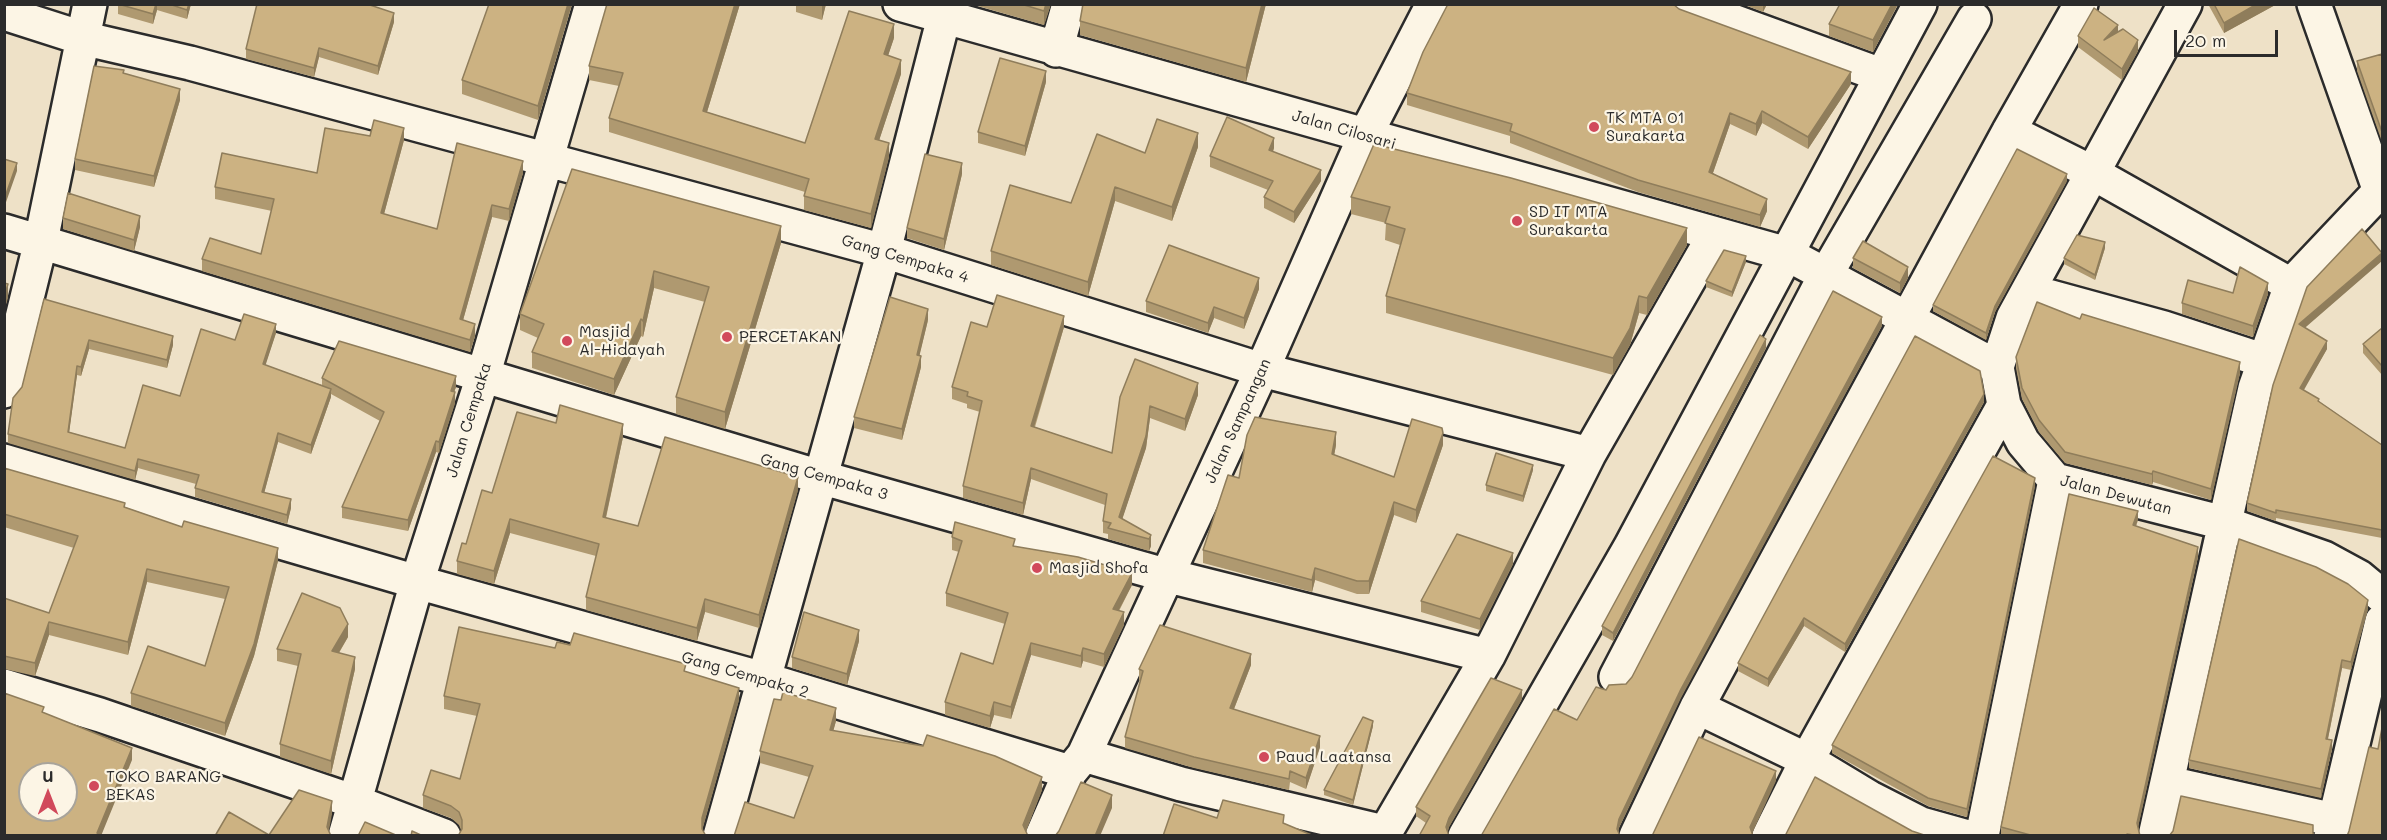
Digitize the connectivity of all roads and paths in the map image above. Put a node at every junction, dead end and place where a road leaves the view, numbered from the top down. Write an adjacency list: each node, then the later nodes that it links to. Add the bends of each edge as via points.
1 (90, 4): 14 (street)
2 (592, 4): 19 (street, Jalan Cempaka)
3 (900, 4): 12 (street, Jalan Cilosari)
4 (1069, 4): 15 (street)
5 (1433, 4): 18 (street, Jalan Sampangan)
6 (1686, 4): 16 (street)
7 (1920, 4): 16 (street)
8 (2081, 4): 17 (street)
9 (2185, 4): 20 (street)
10 (2314, 4): 21 (street)
11 (4, 13): 14 (street, Gang Cempaka 4)
12 (944, 17): 15 (street, Jalan Cilosari); 25 (street)
13 (1974, 19): 27 (street)
14 (82, 38): 19 (street, Gang Cempaka 4); 24 (street)
15 (1056, 50): 18 (street, Jalan Cilosari)
16 (1881, 75): 26 (street)
17 (2009, 131): 20 (street); 30 (street)
18 (1365, 136): 23 (street, Jalan Cilosari); 33 (street, Jalan Sampangan)
19 (545, 158): 25 (street, Gang Cempaka 4); 34 (street, Jalan Cempaka)
20 (2091, 172): 28 (street); 29 (street)
21 (2381, 195): 28 (street)
22 (4, 231): 24 (street, Gang Cempaka 3)
23 (1715, 234): 26 (street, Jalan Cilosari); 37 (street)
24 (41, 241): 34 (street, Gang Cempaka 3); 35 (street)
25 (884, 251): 33 (street, Gang Cempaka 4); 39 (street)
26 (1787, 254): 27 (street); 61 (street, via 1630,546)
27 (1824, 276): 30 (street); 47 (street)
28 (2291, 285): 31 (street)
29 (2029, 291): 31 (street); 32 (street, via 2013,318)
30 (1907, 319): 32 (street); 50 (street)
31 (2265, 361): 41 (street, via 2255,388)
32 (1997, 367): 36 (street, Jalan Dewutan)
33 (1262, 370): 37 (street, Gang Cempaka 4); 42 (street, Jalan Sampangan)
34 (483, 376): 39 (street, Gang Cempaka 3); 43 (street, Jalan Cempaka)
35 (4, 391)
36 (2004, 405): 40 (street, Jalan Dewutan, via 2023,442); 51 (street)
37 (1589, 454): 46 (street)
38 (4, 461): 43 (street, Gang Cempaka 2)
39 (820, 477): 42 (street, Gang Cempaka 3); 48 (street)
40 (2055, 480): 41 (street, Jalan Dewutan); 65 (street)
41 (2224, 523): 44 (street, Jalan Dewutan, via 2324,558 2359,577); 53 (street)
42 (1165, 575): 46 (street, Gang Cempaka 3); 52 (street, Jalan Sampangan)
43 (417, 582): 48 (street, Gang Cempaka 2); 54 (street, Jalan Cempaka)
44 (2382, 596)
45 (2382, 621): 55 (street)
46 (1488, 656): 56 (street)
47 (1616, 677)
48 (763, 679): 52 (street, Gang Cempaka 2); 59 (street)
49 (4, 686): 54 (street)
50 (1696, 707): 51 (street); 62 (street)
51 (1807, 760): 63 (street); 64 (street, via 1922,824)
52 (1077, 764): 56 (street, Gang Cempaka 2, via 1181,784); 60 (street, Jalan Sampangan)
53 (2169, 783): 55 (street); 66 (street)
54 (355, 802): 57 (street, Jalan Cempaka); 58 (street)
55 (2333, 828)
56 (1383, 834)
57 (345, 836)
58 (444, 836)
59 (720, 836)
60 (1042, 836)
61 (1465, 836)
62 (1636, 836)
63 (1769, 836)
64 (1964, 836)
65 (1982, 836)
66 (2155, 836)

